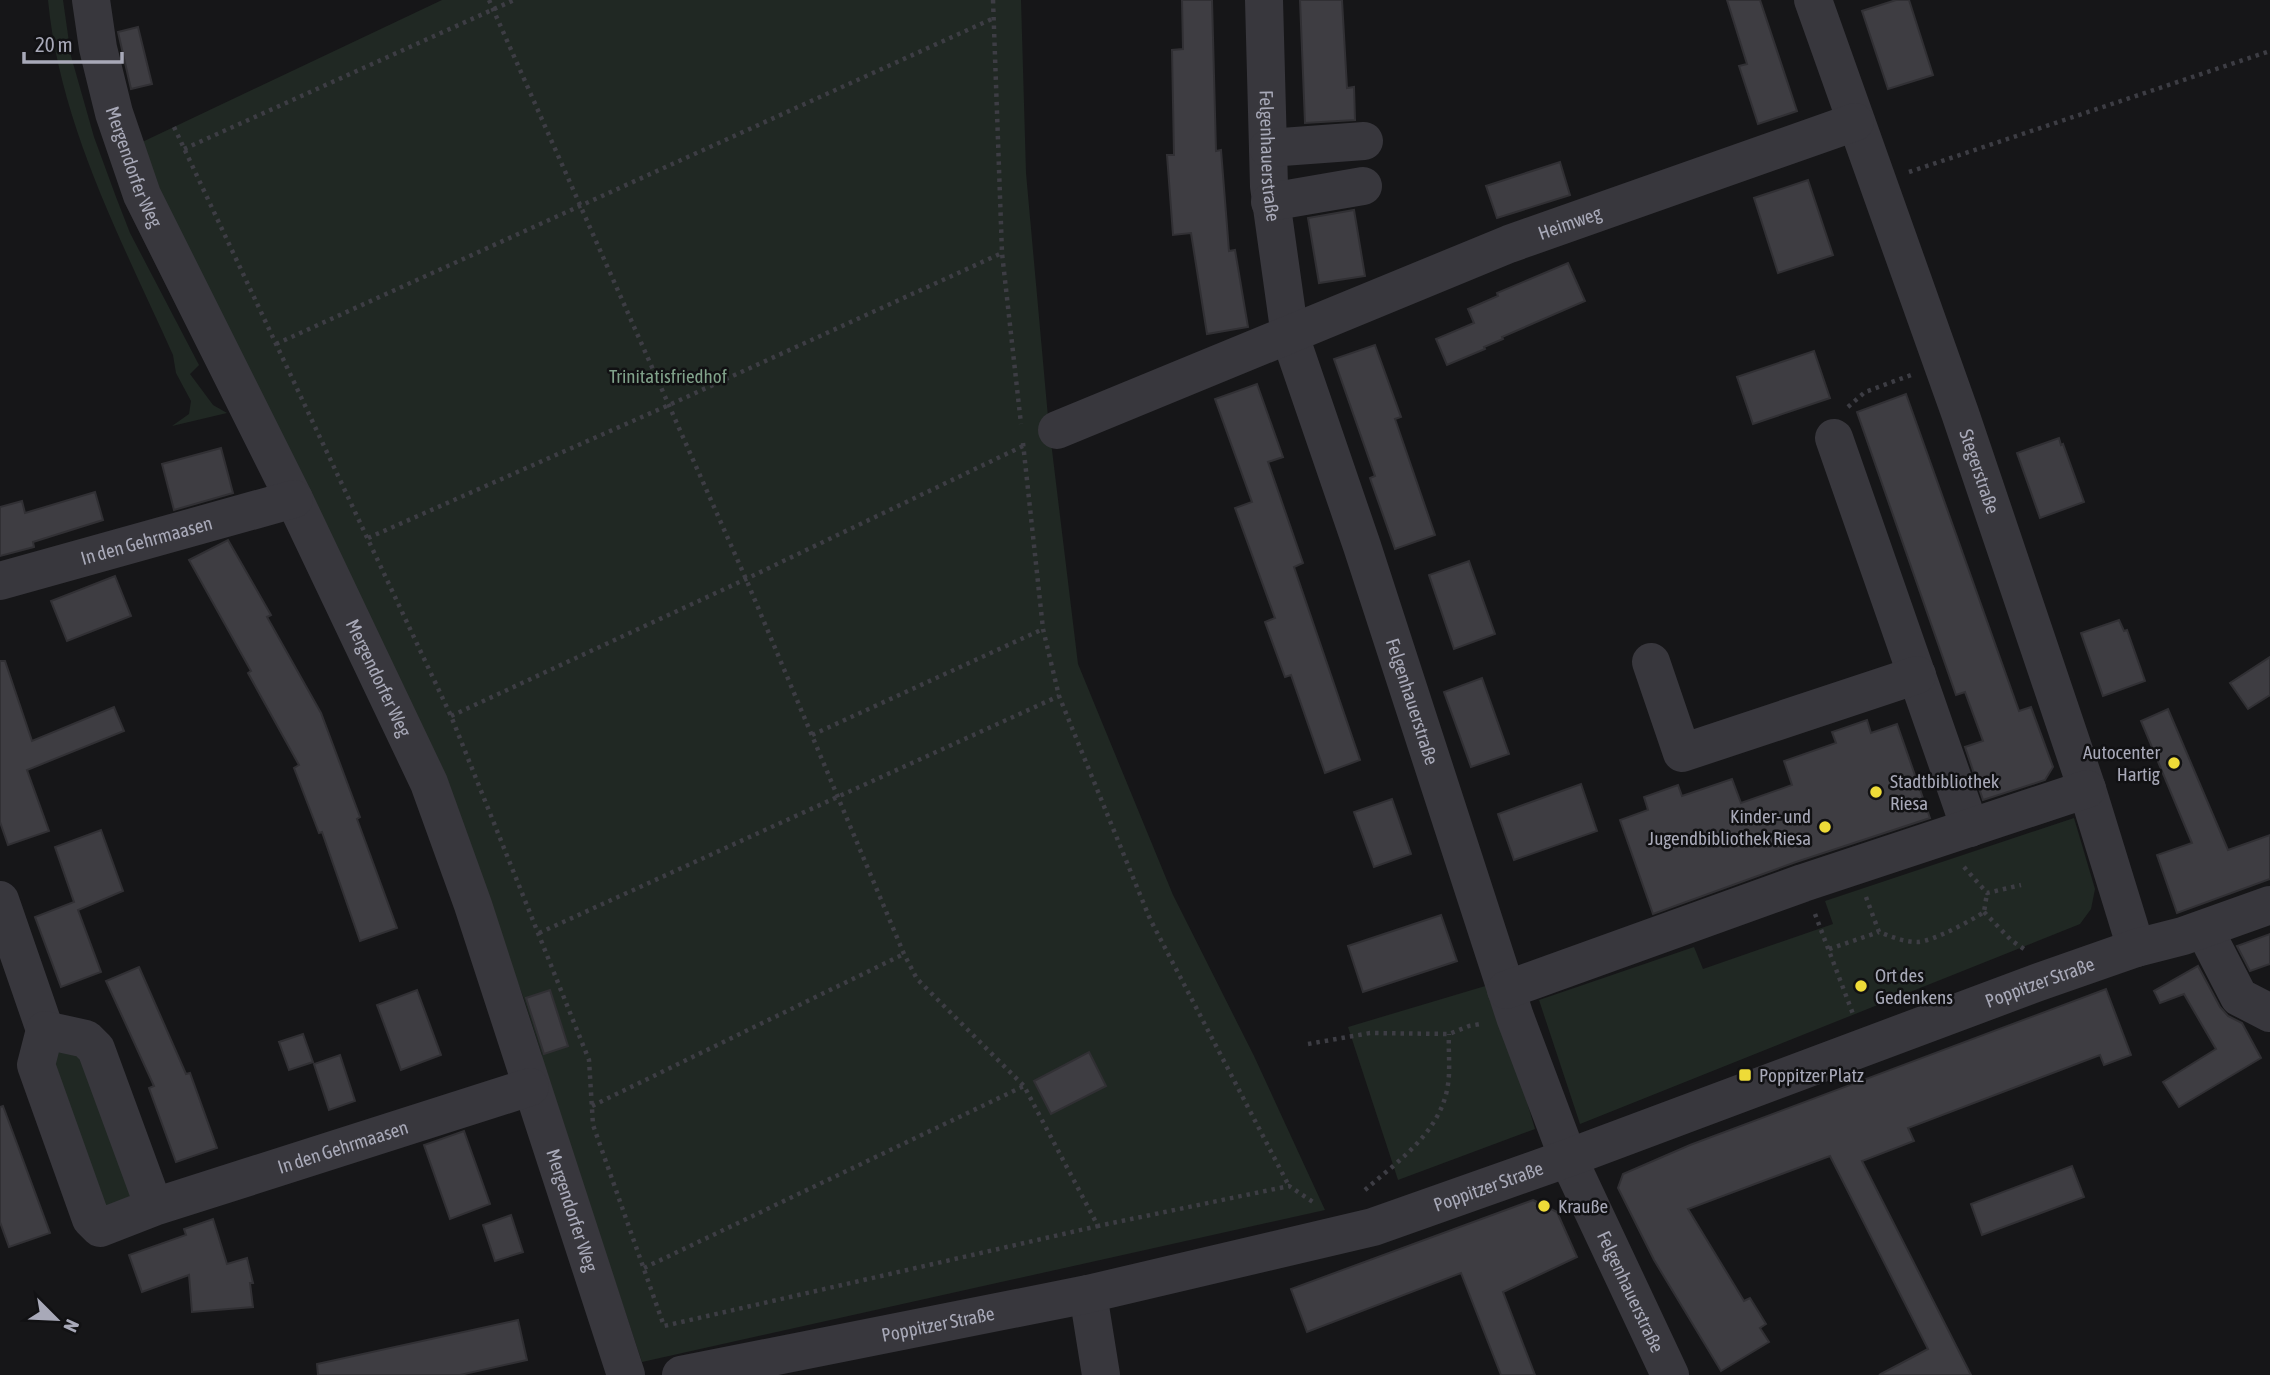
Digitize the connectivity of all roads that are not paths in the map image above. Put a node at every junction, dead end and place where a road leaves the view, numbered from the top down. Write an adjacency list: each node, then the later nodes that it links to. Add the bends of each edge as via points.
1 (91, 0): 12 (street, Mergendorfer Weg, via 114,113 142,195)
2 (1264, 0): 6 (street, Felgenhauerstraße)
3 (1813, 0): 4 (street, Stegerstraße)
4 (1855, 122): 9 (street, Heimweg, via 1564,223); 16 (street, Stegerstraße, via 1941,364 2033,584)
5 (1364, 141): 6 (street)
6 (1268, 148): 8 (street, Felgenhauerstraße)
7 (1363, 186): 8 (street)
8 (1270, 202): 9 (street, Felgenhauerstraße)
9 (1290, 336): 10 (street, Heimweg); 23 (street, Felgenhauerstraße)
10 (1057, 430)
11 (1834, 438): 15 (street)
12 (294, 499): 13 (street, In den Gehrmaasen); 25 (street, Mergendorfer Weg, via 429,783)
13 (0, 581)
14 (1651, 662): 15 (street, via 1682,753)
15 (1917, 675): 17 (street)
16 (2087, 789): 17 (street); 21 (street, Stegerstraße)
17 (1959, 832): 23 (street, via 1803,883)
18 (0, 900): 24 (street)
19 (2270, 905): 20 (street, Poppitzer Straße)
20 (2204, 929): 21 (street, Poppitzer Straße); 22 (street, via 2239,997)
21 (2136, 948): 26 (street, Poppitzer Straße)
22 (2264, 1002)
23 (1511, 1004): 26 (street, Felgenhauerstraße)
24 (45, 1030): 27 (street, via 86,1039 96,1049); 27 (street, In den Gehrmaasen, via 36,1065 91,1219 100,1228)
25 (530, 1087): 27 (street, In den Gehrmaasen); 29 (street, Mergendorfer Weg)
26 (1568, 1158): 28 (street, Poppitzer Straße, via 1368,1209); 32 (street, Felgenhauerstraße)
27 (154, 1208)
28 (1088, 1294): 30 (street, Poppitzer Straße); 31 (street)
29 (626, 1375)
30 (681, 1375)
31 (1101, 1375)
32 (1670, 1375)

